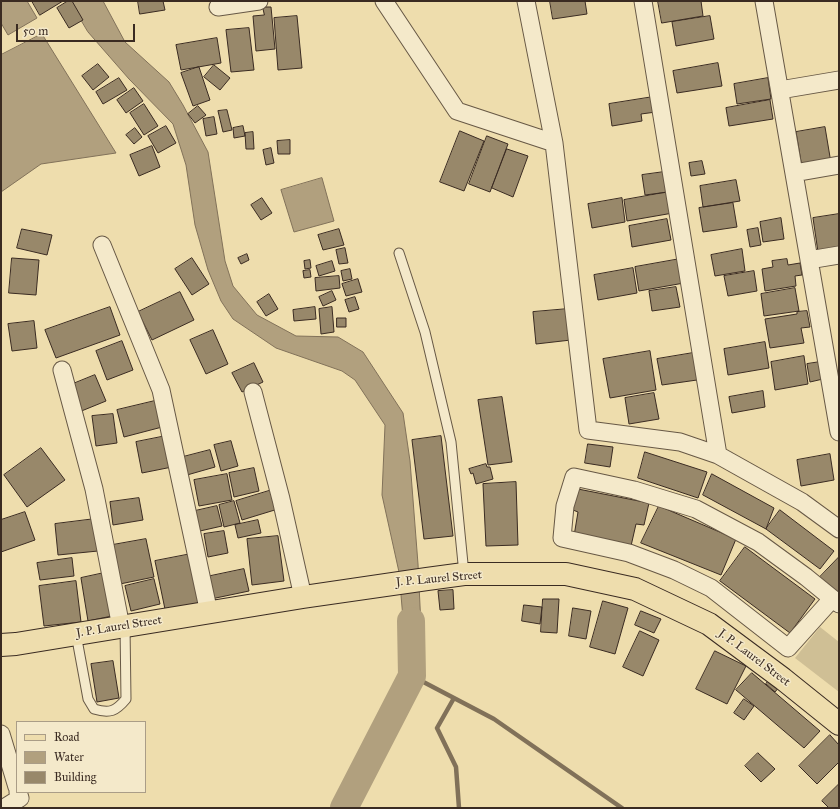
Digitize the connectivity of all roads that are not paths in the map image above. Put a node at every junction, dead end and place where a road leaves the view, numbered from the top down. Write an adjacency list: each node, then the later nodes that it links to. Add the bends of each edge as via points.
1 (259, 1): 6 (street)
2 (384, 1): 9 (street, via 457,111)
3 (526, 1): 9 (street)
4 (643, 1): 20 (street)
5 (768, 2): 8 (street)
6 (218, 8)
7 (839, 80): 8 (street)
8 (780, 90): 11 (street)
9 (554, 143): 20 (street, via 588,430 680,442)
10 (839, 165): 11 (street)
11 (794, 173): 15 (street)
12 (102, 246): 25 (street, via 160,390)
13 (399, 253): 22 (lane, via 425,332 451,442)
14 (839, 255): 15 (street)
15 (809, 260): 16 (street)
16 (831, 343): 19 (street)
17 (62, 370): 26 (street, via 94,489)
18 (253, 392): 23 (street)
19 (839, 432)
20 (718, 455): 21 (street, via 802,502)
21 (839, 529)
22 (464, 574): 23 (main road, J. P. Laurel Street); 29 (main road, J. P. Laurel Street, via 566,574 635,589 709,624)
23 (303, 597): 25 (main road, J. P. Laurel Street)
24 (836, 601): 24 (street, via 788,648 711,588 674,570 629,553 562,538 565,506 574,477 634,490 696,510 758,542)
25 (209, 613): 26 (main road, J. P. Laurel Street)
26 (123, 626): 27 (main road, J. P. Laurel Street); 27 (lane, via 126,699 118,708 105,712 94,709 88,699)
27 (76, 634): 28 (main road, J. P. Laurel Street)
28 (1, 645)
29 (839, 724)
30 (1, 734): 31 (street)
31 (16, 784)
32 (18, 793): 33 (street, via 20,798)
33 (4, 808)

